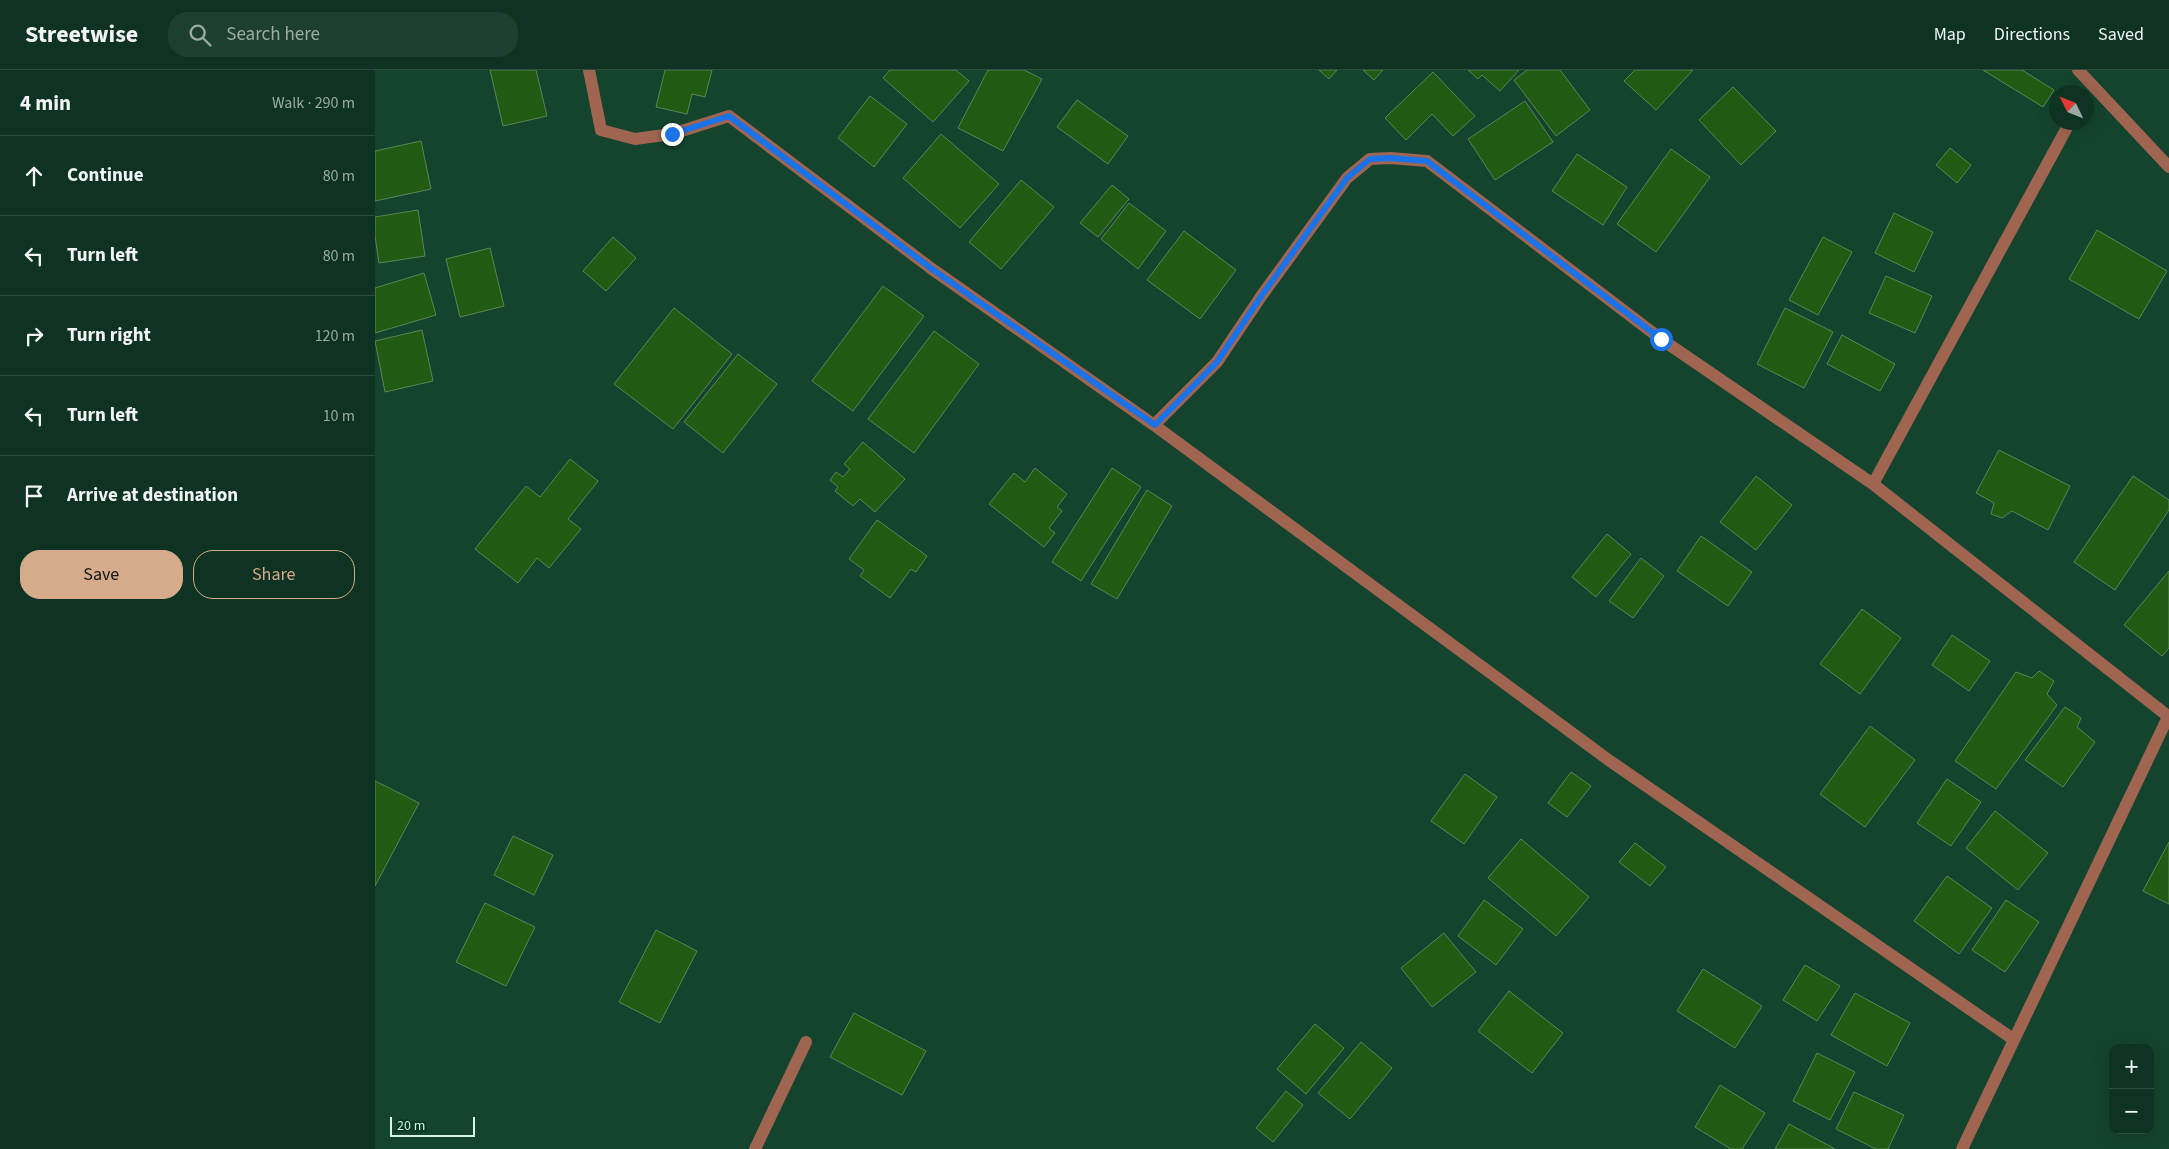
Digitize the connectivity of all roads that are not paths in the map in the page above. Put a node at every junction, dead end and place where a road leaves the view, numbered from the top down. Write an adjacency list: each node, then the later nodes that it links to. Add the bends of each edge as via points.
1 (589, 70): 7 (street, via 601,130 635,140 672,134 729,116 932,269)
2 (2078, 70): 3 (street)
3 (2087, 85)
4 (2094, 93): 6 (street)
5 (2066, 130): 8 (street)
6 (2169, 167)
7 (1155, 425): 8 (street, via 1217,362 1347,178 1370,159 1427,161 1661,339); 10 (street, via 1610,760)
8 (1873, 484): 9 (street)
9 (2169, 717): 10 (street)
10 (2013, 1039): 13 (street)
11 (805, 1042): 12 (street)
12 (755, 1149)
13 (1961, 1149)

